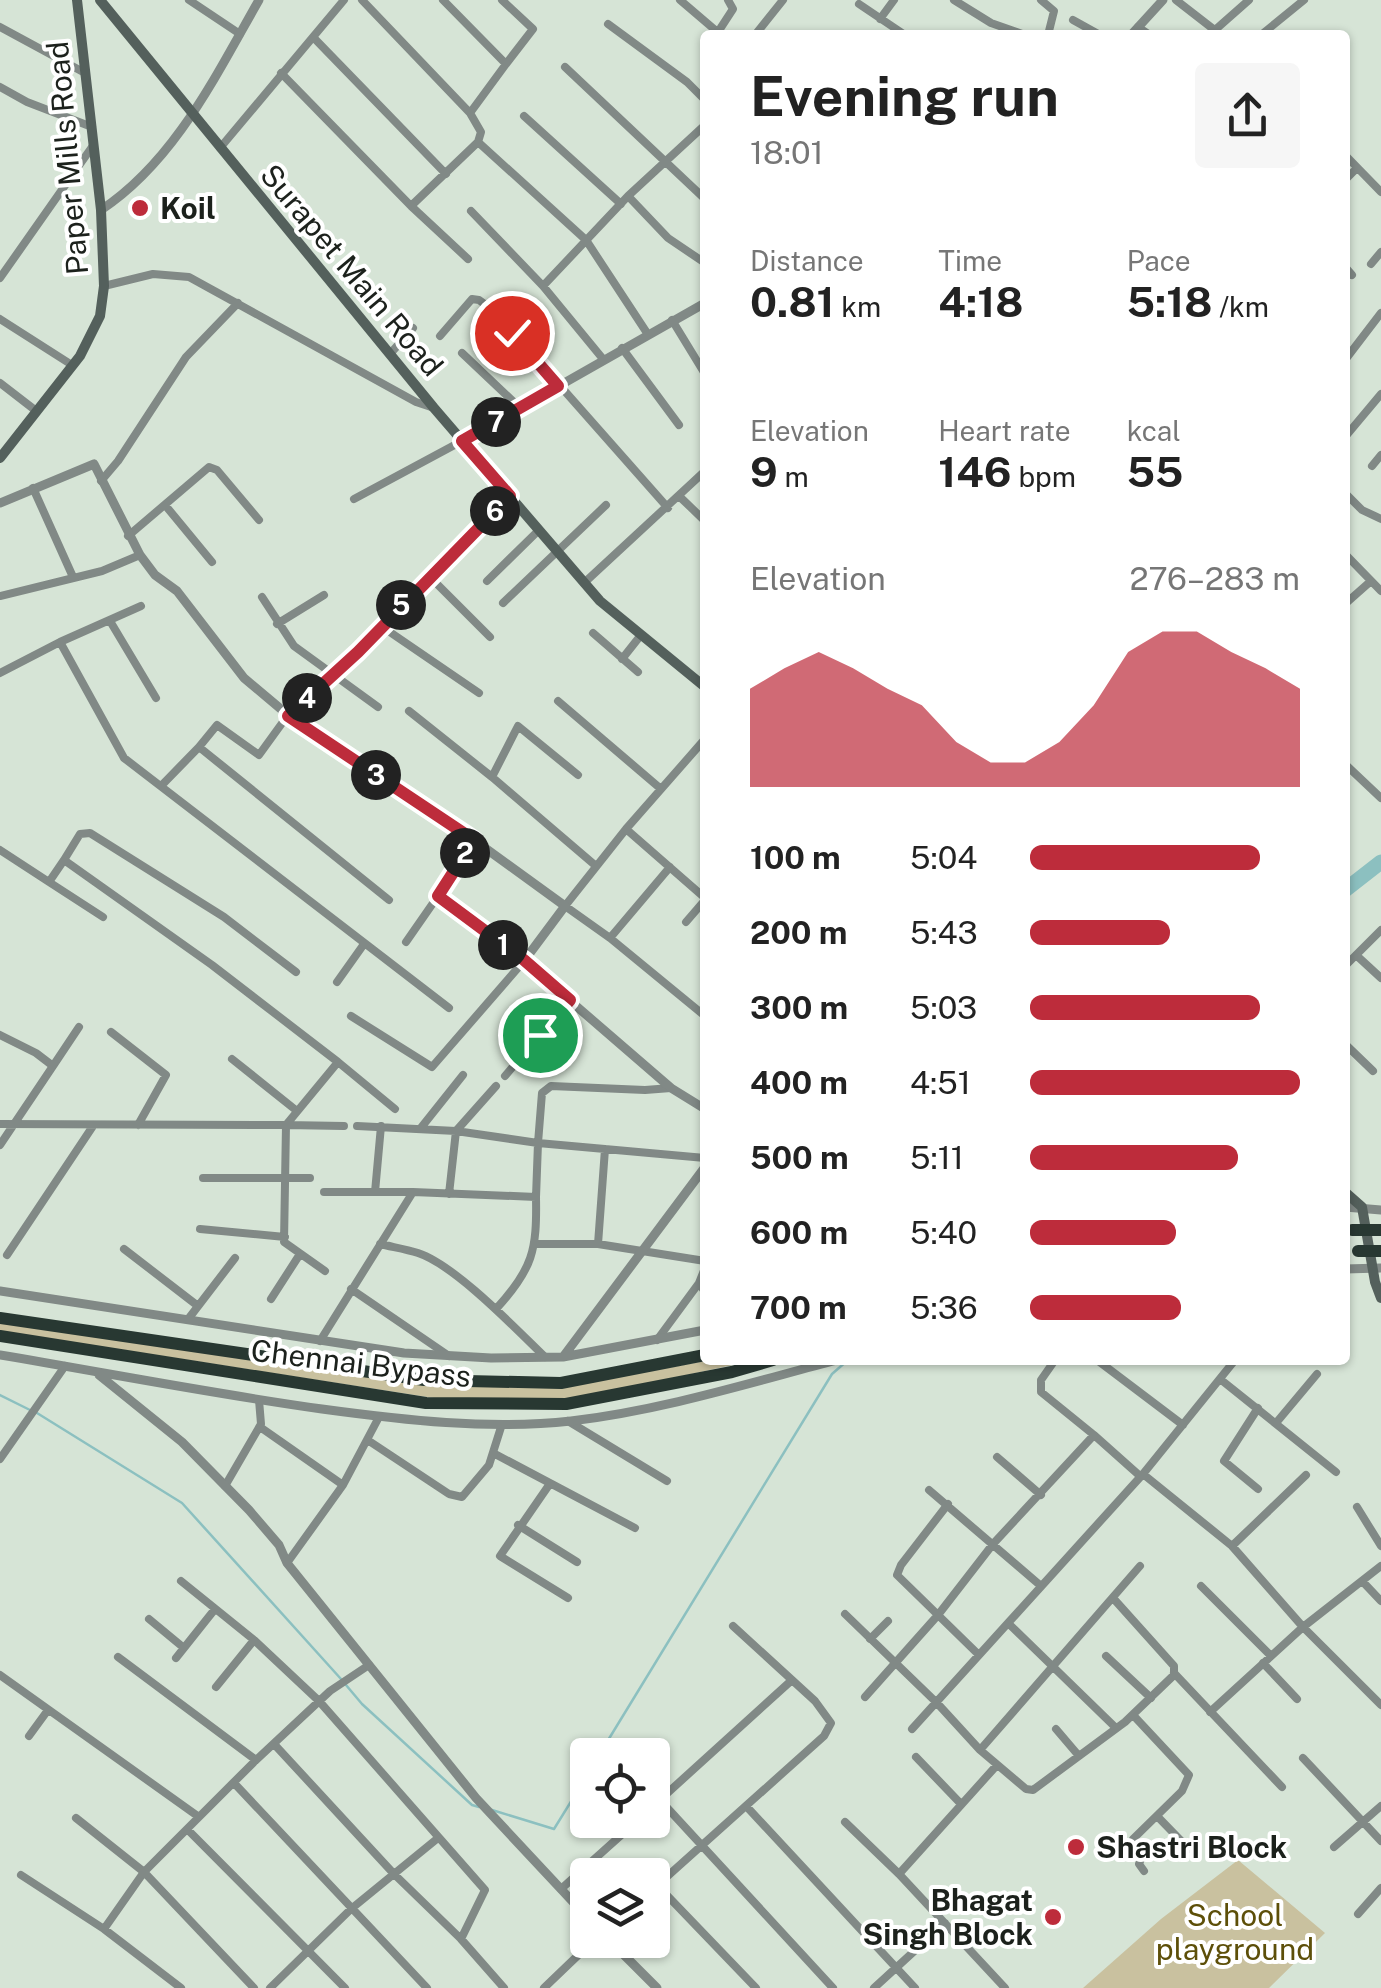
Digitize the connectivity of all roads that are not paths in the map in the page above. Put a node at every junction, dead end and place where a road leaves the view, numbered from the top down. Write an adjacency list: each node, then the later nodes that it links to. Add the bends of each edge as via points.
1 (77, 0): 40 (main road, Paper Mills Road)
2 (100, 0): 44 (main road, Surapet Main Road)
3 (190, 0): 35 (street)
4 (259, 0): 35 (street)
5 (344, 0): 36 (street)
6 (362, 0): 43 (street)
7 (443, 0): 37 (street)
8 (502, 0): 37 (street, via 533,29)
9 (680, 0): 24 (street)
10 (783, 0): 26 (street)
11 (894, 0): 20 (street)
12 (954, 0): 28 (street)
13 (1041, 0): 29 (street, via 1054,11)
14 (1162, 0): 31 (street)
15 (1176, 0): 32 (street)
16 (1249, 0): 33 (street)
17 (1304, 0): 34 (street)
18 (731, 1): 25 (street)
19 (859, 4): 20 (street)
20 (880, 19): 27 (street)
21 (1073, 20): 30 (street)
22 (608, 24): 42 (street)
23 (0, 26): 40 (street)
24 (715, 30)
25 (723, 30)
26 (758, 30)
27 (890, 30)
28 (1011, 30)
29 (1049, 30)
30 (1091, 30)
31 (1135, 30)
32 (1214, 30)
33 (1221, 30)
34 (1267, 30)
35 (240, 34): 44 (street)
36 (313, 36): 39 (street); 54 (street)
37 (506, 64): 43 (street)
38 (565, 67): 51 (street)
39 (281, 72): 50 (street); 59 (street)
40 (85, 73): 46 (main road, Paper Mills Road)
41 (0, 86): 46 (street)
42 (700, 95)
43 (470, 113): 48 (street, via 482,132)
44 (193, 116): 50 (main road, Surapet Main Road); 60 (street, via 128,193)
45 (524, 116): 58 (street)
46 (92, 127): 49 (main road, Paper Mills Road)
47 (700, 132): 51 (street)
48 (478, 142): 54 (street); 62 (street)
49 (92, 147): 60 (main road, Paper Mills Road); 69 (street)
50 (220, 148): 83 (main road, Surapet Main Road)
51 (665, 160): 57 (street); 58 (street)
52 (1350, 160): 53 (street)
53 (1357, 168): 55 (street); 56 (street)
54 (446, 174): 59 (street)
55 (1350, 175)
56 (1381, 192)
57 (700, 194)
58 (624, 200): 62 (street); 65 (street)
59 (411, 206): 64 (street)
60 (101, 210): 70 (main road, Paper Mills Road)
61 (471, 211): 71 (street)
62 (586, 240): 71 (street); 78 (street)
63 (1381, 252): 66 (street)
64 (468, 259)
65 (700, 260)
66 (1371, 264)
67 (1350, 273): 68 (street)
68 (1352, 275)
69 (0, 278)
70 (104, 286): 72 (street, via 174,274); 85 (main road, Paper Mills Road, via 100,316)
71 (543, 286): 84 (street)
72 (238, 303): 90 (street); 100 (street, via 186,357)
73 (700, 305): 76 (street)
74 (1381, 313): 81 (street)
75 (0, 319): 85 (street)
76 (672, 320): 78 (street); 86 (street)
77 (413, 328): 83 (street)
78 (647, 334): 80 (street)
79 (440, 336): 88 (street, via 465,305 478,300 504,320)
80 (622, 348): 84 (street); 93 (street)
81 (1350, 352)
82 (462, 353): 91 (street)
83 (390, 354): 90 (main road, Surapet Main Road)
84 (603, 359): 88 (street)
85 (72, 365): 92 (main road, Paper Mills Road)
86 (700, 366)
87 (0, 383): 92 (street)
88 (558, 386): 91 (street); 109 (street)
89 (1381, 394): 94 (street)
90 (434, 408): 95 (main road, Surapet Main Road)
91 (520, 408): 95 (street)
92 (35, 410): 97 (main road, Paper Mills Road)
93 (679, 425)
94 (1350, 430)
95 (462, 441): 102 (main road, Surapet Main Road); 105 (street)
96 (1381, 455): 98 (street)
97 (0, 458)
98 (1372, 466)
99 (700, 476): 103 (street)
100 (102, 480): 101 (street, via 94,464); 114 (street)
101 (33, 488): 106 (street); 120 (street)
102 (510, 496): 113 (main road, Surapet Main Road); 119 (street)
103 (680, 497): 109 (street); 110 (street)
104 (1350, 498): 111 (street)
105 (354, 499)
106 (0, 503)
107 (165, 505): 112 (street, via 209,467); 114 (street); 118 (street)
108 (606, 505): 115 (street)
109 (668, 508): 123 (street)
110 (700, 516)
111 (1381, 519)
112 (259, 520)
113 (539, 530): 115 (main road, Surapet Main Road); 121 (street)
114 (128, 536): 116 (street)
115 (556, 550): 123 (main road, Surapet Main Road); 129 (street)
116 (140, 555): 120 (street); 148 (street, via 177,591 244,678)
117 (1350, 559): 122 (street)
118 (212, 562)
119 (429, 576): 133 (street); 136 (street)
120 (73, 577): 126 (street)
121 (487, 581)
122 (1371, 582): 124 (street); 128 (street)
123 (584, 584): 135 (main road, Surapet Main Road)
124 (1381, 591)
125 (324, 595): 132 (street)
126 (0, 596)
127 (262, 597): 132 (street)
128 (1350, 600)
129 (503, 603)
130 (140, 606): 131 (street)
131 (110, 621): 137 (street); 144 (street)
132 (277, 624): 141 (street, via 294,646)
133 (381, 626): 141 (street); 143 (street)
134 (593, 634): 138 (street)
135 (641, 635): 138 (street); 142 (main road, Surapet Main Road)
136 (490, 637)
137 (60, 642): 140 (street); 154 (street, via 124,758)
138 (622, 659): 139 (street)
139 (638, 672)
140 (0, 673)
141 (334, 673): 146 (street); 148 (street)
142 (700, 684)
143 (479, 693)
144 (156, 698)
145 (558, 701): 155 (street)
146 (378, 707)
147 (409, 712): 153 (street)
148 (288, 716): 150 (street, via 258,754 217,725); 158 (street)
149 (700, 745): 155 (street)
150 (198, 748): 154 (street); 166 (street)
151 (1350, 769): 156 (street)
152 (578, 775): 153 (street, via 518,726)
153 (492, 776): 161 (street)
154 (162, 785): 174 (street)
155 (661, 789): 157 (street)
156 (1381, 798)
157 (626, 829): 161 (street); 162 (street)
158 (474, 840): 165 (street); 168 (street)
159 (0, 850): 163 (street)
160 (64, 860): 163 (street); 178 (street, via 80,834 90,833 224,917); 190 (street)
161 (596, 866): 168 (street)
162 (670, 866): 164 (street); 172 (street)
163 (49, 882): 169 (street)
164 (700, 894)
165 (438, 896): 173 (street); 176 (street)
166 (389, 900)
167 (700, 905): 170 (street)
168 (565, 906): 172 (street); 176 (street)
169 (103, 918)
170 (686, 922)
171 (1381, 930): 175 (street)
172 (610, 938): 183 (street)
173 (406, 942)
174 (364, 944): 180 (street); 182 (street)
175 (1356, 956): 177 (street); 179 (street)
176 (524, 960): 181 (street); 184 (street, via 432,1067)
177 (1350, 961)
178 (296, 972)
179 (1381, 978)
180 (337, 982)
181 (570, 1000): 194 (street); 196 (street)
182 (448, 1008)
183 (700, 1012)
184 (351, 1016)
185 (78, 1027): 191 (street)
186 (110, 1032): 202 (street, via 166,1075)
187 (0, 1036): 191 (street)
188 (1350, 1049): 192 (street)
189 (232, 1059): 199 (street)
190 (338, 1062): 198 (street); 199 (street)
191 (53, 1066): 201 (street)
192 (1372, 1071)
193 (463, 1075): 208 (street)
194 (505, 1076)
195 (496, 1086): 209 (street)
196 (671, 1088): 197 (street); 210 (street, via 551,1086 542,1093)
197 (700, 1105)
198 (394, 1108)
199 (297, 1111): 203 (street)
200 (0, 1124): 201 (street)
201 (15, 1125): 204 (street); 211 (street)
202 (138, 1125): 203 (street); 204 (street)
203 (286, 1125): 205 (street); 217 (street)
204 (93, 1126): 238 (street)
205 (344, 1126)
206 (358, 1126): 207 (street)
207 (380, 1126): 208 (street); 219 (street)
208 (420, 1128): 209 (street)
209 (456, 1131): 210 (street); 221 (street)
210 (538, 1143): 212 (street); 222 (street)
211 (0, 1145)
212 (605, 1149): 213 (street); 233 (street)
213 (700, 1158)
214 (700, 1174): 235 (street)
215 (203, 1178): 217 (street)
216 (310, 1178): 217 (street)
217 (285, 1179): 230 (street)
218 (324, 1192): 219 (street)
219 (376, 1192): 220 (street)
220 (413, 1192): 221 (street); 231 (street)
221 (450, 1194): 222 (street)
222 (536, 1196): 232 (street)
223 (1350, 1197): 225 (main road)
224 (1350, 1207): 225 (street)
225 (1363, 1209): 226 (street); 240 (main road)
226 (1381, 1210)
227 (200, 1229): 230 (street)
228 (1350, 1230): 229 (highway, bridge)
229 (1381, 1230)
230 (285, 1237): 237 (street)
231 (380, 1244): 244 (street); 250 (street, via 422,1254)
232 (536, 1244): 233 (street); 250 (street, via 516,1288)
233 (598, 1244): 235 (street)
234 (124, 1249): 249 (street)
235 (642, 1251): 241 (street); 261 (street)
236 (1351, 1251): 240 (highway, bridge)
237 (300, 1254): 243 (street); 248 (street)
238 (7, 1255)
239 (236, 1258): 249 (street)
240 (1377, 1262): 242 (street); 247 (main road)
241 (700, 1263)
242 (1350, 1268)
243 (324, 1271)
244 (351, 1289): 256 (street); 258 (street)
245 (700, 1290): 255 (street)
246 (0, 1291): 252 (street)
247 (1381, 1298)
248 (271, 1299)
249 (198, 1306): 252 (street)
250 (496, 1309): 260 (street)
251 (0, 1318): 259 (highway, Chennai Bypass, via 424,1380 560,1383)
252 (189, 1318): 256 (street)
253 (700, 1331): 255 (street)
254 (0, 1336): 262 (highway, Chennai Bypass, via 426,1403 566,1404)
255 (657, 1340): 261 (street)
256 (320, 1341): 258 (street)
257 (0, 1355): 267 (street)
258 (448, 1356): 260 (street)
259 (700, 1356)
260 (545, 1357): 261 (street)
261 (563, 1357)
262 (756, 1365)
263 (820, 1365): 274 (street, via 676,1405)
264 (1052, 1365): 279 (street, via 1041,1392)
265 (1104, 1365): 277 (street)
266 (1232, 1365): 270 (street)
267 (65, 1366): 268 (street); 283 (street)
268 (97, 1373): 271 (street); 289 (street)
269 (1316, 1374): 275 (street)
270 (1220, 1379): 272 (street); 277 (street)
271 (259, 1400): 273 (street); 278 (street)
272 (1258, 1408): 275 (street); 291 (street, via 1224,1461)
273 (379, 1417): 276 (street); 280 (street)
274 (568, 1421): 276 (street); 287 (street)
275 (1276, 1423): 284 (street)
276 (502, 1424): 281 (street)
277 (1182, 1425): 285 (street)
278 (260, 1427): 289 (street); 290 (street)
279 (1094, 1435): 285 (street); 293 (street)
280 (369, 1441): 281 (street, via 457,1497 468,1494); 290 (street)
281 (495, 1454): 288 (street)
282 (997, 1457): 293 (street)
283 (0, 1458)
284 (1336, 1472)
285 (1142, 1475): 299 (street); 307 (street)
286 (1306, 1475): 299 (street)
287 (668, 1481)
288 (549, 1485): 296 (street); 297 (street)
289 (226, 1486): 302 (street)
290 (344, 1486): 302 (street)
291 (1258, 1489)
292 (929, 1490): 294 (street)
293 (1042, 1495): 298 (street)
294 (948, 1504): 298 (street); 314 (street, via 897,1576)
295 (1357, 1507): 300 (street)
296 (518, 1526): 301 (street); 309 (street, via 500,1556)
297 (635, 1528)
298 (993, 1544): 307 (street); 314 (street)
299 (1232, 1546): 319 (street)
300 (1381, 1546)
301 (577, 1562)
302 (288, 1563): 330 (street)
303 (1140, 1566): 310 (street)
304 (1381, 1566): 306 (street)
305 (181, 1581): 312 (street)
306 (1363, 1582): 311 (street); 319 (street)
307 (1041, 1586): 317 (street)
308 (1200, 1586): 325 (street)
309 (568, 1598)
310 (1113, 1598): 331 (street); 332 (street)
311 (1381, 1601)
312 (215, 1608): 321 (street); 322 (street)
313 (844, 1614): 320 (street)
314 (938, 1615): 323 (street); 328 (street)
315 (149, 1619): 322 (street)
316 (888, 1621): 320 (street)
317 (1008, 1623): 323 (street); 331 (street)
318 (733, 1626): 334 (street)
319 (1303, 1627): 325 (street); 341 (street)
320 (870, 1639): 328 (street)
321 (254, 1640): 335 (street); 339 (street)
322 (184, 1648): 327 (street)
323 (979, 1656): 340 (street)
324 (1106, 1656): 337 (street)
325 (1271, 1656): 329 (street)
326 (118, 1657): 354 (street)
327 (176, 1658)
328 (894, 1664): 336 (street); 340 (street)
329 (1263, 1664): 338 (street); 343 (street)
330 (369, 1665): 339 (street); 382 (street)
331 (1050, 1667): 345 (street); 350 (street)
332 (1174, 1673): 337 (street); 343 (street)
333 (0, 1675): 342 (street)
334 (792, 1680): 358 (street); 360 (street, via 830,1722 824,1736)
335 (216, 1687)
336 (865, 1697)
337 (1151, 1698): 344 (street)
338 (1297, 1700)
339 (319, 1702): 349 (street); 369 (street)
340 (937, 1703): 346 (street); 350 (street)
341 (1381, 1705)
342 (48, 1710): 348 (street); 364 (street)
343 (1210, 1712): 357 (street)
344 (1133, 1714): 345 (street); 363 (street, via 1189,1774)
345 (1115, 1727): 351 (street)
346 (912, 1729)
347 (1056, 1730): 351 (street)
348 (29, 1736)
349 (274, 1744): 354 (street); 377 (street)
350 (980, 1750): 355 (street)
351 (1079, 1756): 355 (street, via 1032,1790)
352 (916, 1757): 359 (street)
353 (1303, 1758): 367 (street)
354 (256, 1760): 356 (street)
355 (996, 1765): 359 (street)
356 (234, 1782): 364 (street); 385 (street)
357 (1282, 1788)
358 (670, 1790)
359 (960, 1804): 378 (street)
360 (747, 1806): 372 (street); 393 (street)
361 (1381, 1806): 367 (street)
362 (670, 1815): 372 (street)
363 (1157, 1816): 374 (street); 375 (street, via 1132,1842)
364 (200, 1817): 368 (street)
365 (76, 1818): 376 (street)
366 (845, 1822): 378 (street)
367 (1362, 1822): 371 (street); 373 (street)
368 (187, 1829): 376 (street); 390 (street)
369 (438, 1838): 377 (street); 389 (street, via 485,1890)
370 (618, 1838): 382 (street)
371 (1381, 1841)
372 (704, 1844): 380 (street); 403 (street)
373 (1334, 1847)
374 (1189, 1849)
375 (1144, 1871)
376 (144, 1872): 388 (street); 395 (street)
377 (394, 1874): 385 (street); 389 (street)
378 (899, 1874): 387 (street)
379 (22, 1875): 388 (street)
380 (670, 1875)
381 (1381, 1888): 386 (street)
382 (560, 1889): 383 (street)
383 (570, 1899)
384 (670, 1903): 402 (street)
385 (352, 1909): 390 (street); 398 (street)
386 (1358, 1914)
387 (945, 1924): 393 (street); 406 (street)
388 (104, 1929): 394 (street)
389 (461, 1940): 399 (street)
390 (310, 1951): 396 (street); 397 (street)
391 (575, 1958): 400 (street)
392 (626, 1958): 401 (street)
393 (897, 1968): 404 (street); 405 (street)
394 (182, 1988)
395 (254, 1988)
396 (270, 1988)
397 (345, 1988)
398 (427, 1988)
399 (504, 1988)
400 (544, 1988)
401 (656, 1988)
402 (756, 1988)
403 (832, 1988)
404 (874, 1988)
405 (915, 1988)
406 (1005, 1988)

